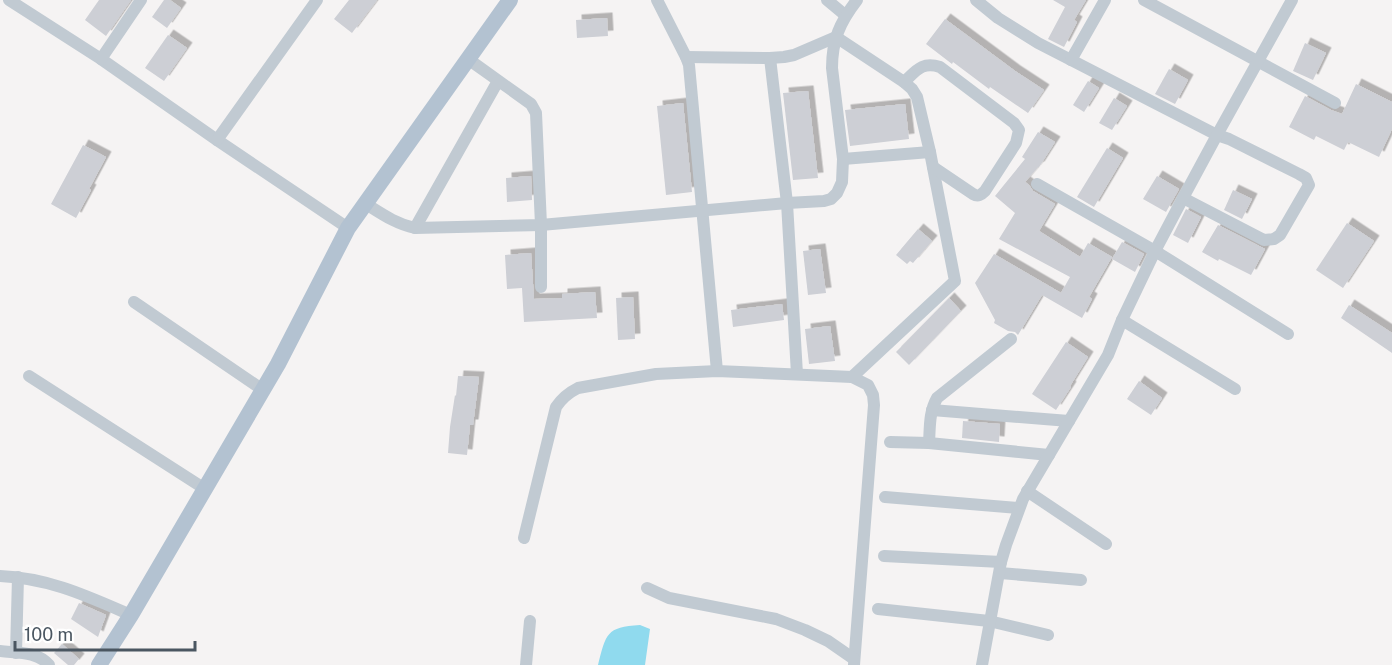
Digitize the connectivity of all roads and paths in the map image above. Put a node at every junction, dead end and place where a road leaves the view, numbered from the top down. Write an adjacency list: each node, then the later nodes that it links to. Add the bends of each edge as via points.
1 (9, 0): 16 (street)
2 (141, 0): 16 (street)
3 (317, 0): 24 (street)
4 (510, 0): 19 (main road)
5 (657, 0): 14 (street)
6 (827, 0): 12 (street)
7 (857, 0): 12 (street)
8 (976, 0): 17 (street, via 1028,37)
9 (1105, 0): 17 (street)
10 (1144, 0): 18 (street)
11 (1292, 0): 18 (street)
12 (845, 15): 13 (street)
13 (836, 37): 15 (street, via 794,55); 21 (street); 26 (street, via 832,68)
14 (686, 57): 15 (street); 32 (street)
15 (770, 58): 30 (street)
16 (101, 59): 24 (street)
17 (1071, 60): 23 (street)
18 (1258, 62): 22 (street); 23 (street)
19 (475, 65): 20 (street); 31 (main road)
20 (498, 81): 33 (street, via 536,113); 35 (street)
21 (904, 82): 25 (street, via 916,97); 27 (street, via 922,66 939,67 1019,130 1016,143 981,195 976,196)
22 (1335, 103)
23 (1217, 135): 29 (street); 29 (street, via 1299,174 1309,184 1281,235 1274,240 1264,240)
24 (217, 140): 34 (street)
25 (930, 152): 26 (street); 27 (street)
26 (843, 159): 30 (street, via 842,182 831,198)
27 (933, 167): 45 (street, via 955,281)
28 (1037, 184): 36 (street)
29 (1183, 198): 36 (street)
30 (787, 203): 32 (street); 43 (street)
31 (366, 204): 34 (main road); 35 (street, via 401,225)
32 (703, 210): 33 (street); 42 (street)
33 (541, 225): 35 (street); 37 (street)
34 (348, 228): 47 (main road)
35 (415, 228)
36 (1155, 251): 39 (street); 40 (street)
37 (541, 287)
38 (134, 302): 47 (street)
39 (1122, 320): 46 (street); 49 (street, via 1108,355)
40 (1288, 333)
41 (1011, 339): 48 (street, via 937,398)
42 (717, 370): 43 (street); 57 (street, via 656,374 578,388 562,398 556,407)
43 (797, 374): 45 (street)
44 (29, 376): 53 (street)
45 (852, 377): 72 (street, via 868,385 874,405)
46 (1235, 389)
47 (263, 390): 53 (main road)
48 (932, 410): 49 (street); 51 (street)
49 (1069, 421): 52 (street)
50 (890, 442): 51 (street)
51 (929, 443): 52 (street)
52 (1049, 455): 54 (street)
53 (206, 489): 66 (main road)
54 (1027, 491): 56 (street); 58 (street)
55 (885, 496): 56 (street)
56 (1019, 508): 60 (street)
57 (524, 538)
58 (1106, 544)
59 (884, 556): 60 (street)
60 (1000, 568): 63 (street); 68 (street)
61 (0, 576): 62 (street)
62 (18, 577): 66 (street, via 55,584); 71 (street)
63 (1081, 580)
64 (647, 588): 72 (street, via 669,598 776,620 804,630 828,641)
65 (878, 609): 68 (street)
66 (131, 615): 74 (main road)
67 (530, 621): 75 (street)
68 (990, 621): 69 (street); 76 (street)
69 (1048, 635)
70 (0, 651): 71 (street)
71 (16, 653): 73 (street, via 34,655)
72 (854, 662)
73 (49, 665)
74 (99, 665)
75 (526, 665)
76 (982, 665)

